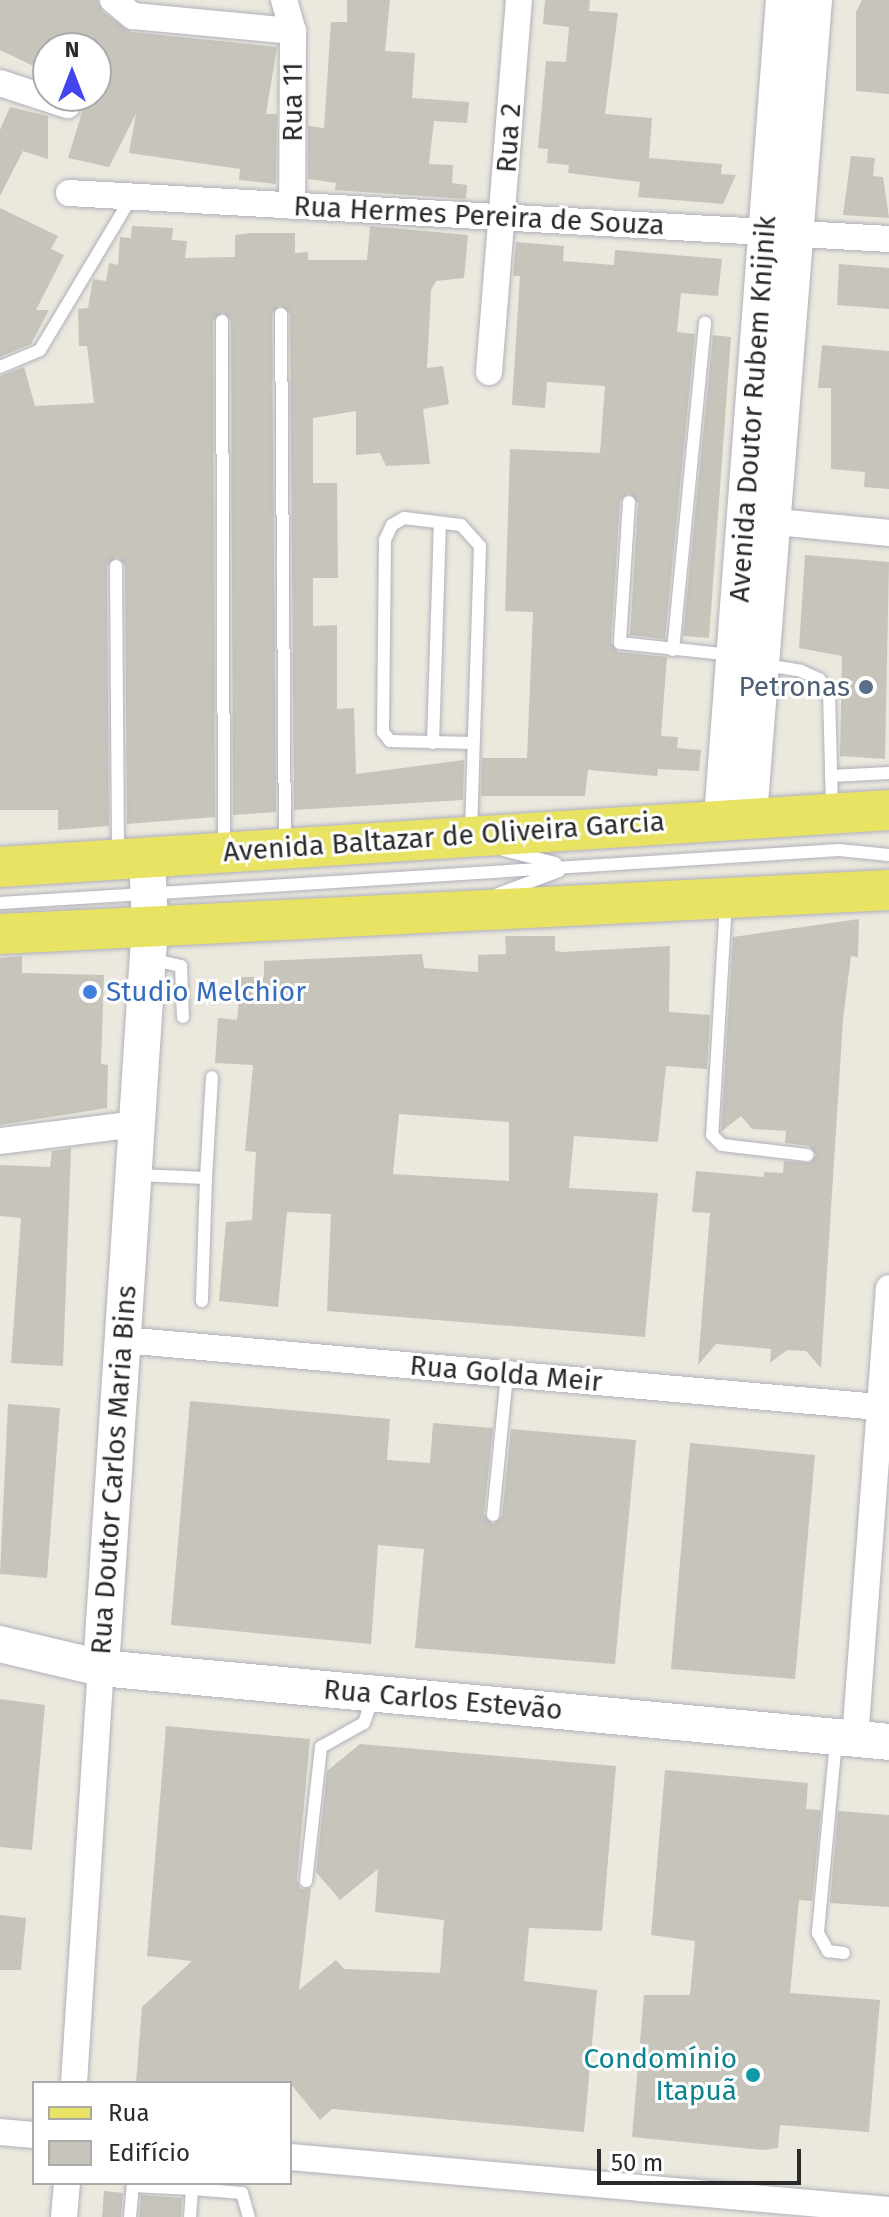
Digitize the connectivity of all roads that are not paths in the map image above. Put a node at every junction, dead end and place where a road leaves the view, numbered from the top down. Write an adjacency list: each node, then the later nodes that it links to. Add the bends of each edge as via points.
1 (113, 0): 6 (street, via 133,16)
2 (284, 0): 6 (street, Rua 11)
3 (519, 0): 12 (street, Rua 2)
4 (784, 0): 13 (street, Avenida Doutor Rubem Knijnik)
5 (814, 0): 13 (street, Avenida Doutor Rubem Knijnik)
6 (293, 31): 11 (street, Rua 11)
7 (0, 83): 8 (street)
8 (32, 94)
9 (69, 193): 10 (street, Rua Hermes Pereira de Souza)
10 (132, 197): 11 (street, Rua Hermes Pereira de Souza); 18 (lane, via 40,350)
11 (292, 206): 12 (street, Rua Hermes Pereira de Souza)
12 (504, 217): 13 (street, Rua Hermes Pereira de Souza); 19 (street, Rua 2)
13 (782, 231): 14 (street, Rua Hermes Pereira de Souza); 21 (street, Avenida Doutor Rubem Knijnik)
14 (889, 239)
15 (281, 314): 34 (lane)
16 (222, 321): 35 (lane)
17 (705, 323): 25 (lane)
18 (0, 367)
19 (489, 372)
20 (629, 502): 25 (lane, via 617,637 626,647)
21 (759, 520): 23 (street); 26 (street, Avenida Doutor Rubem Knijnik)
22 (440, 523): 27 (lane); 27 (lane, via 404,518 392,525 385,540 383,732 390,741); 28 (lane, via 461,525 480,546)
23 (889, 533)
24 (116, 566): 41 (lane)
25 (673, 650): 26 (lane)
26 (748, 660): 30 (lane, via 801,671 829,693); 32 (street, Avenida Doutor Rubem Knijnik)
27 (433, 743): 28 (lane)
28 (473, 743): 33 (lane)
29 (889, 773): 30 (lane)
30 (832, 793): 31 (main road, Avenida Baltazar de Oliveira Garcia); 32 (main road, Avenida Baltazar de Oliveira Garcia)
31 (889, 810)
32 (735, 817): 33 (main road, Avenida Baltazar de Oliveira Garcia)
33 (460, 836): 34 (main road, Avenida Baltazar de Oliveira Garcia); 37 (lane)
34 (285, 848): 35 (main road, Avenida Baltazar de Oliveira Garcia)
35 (224, 852): 41 (main road, Avenida Baltazar de Oliveira Garcia)
36 (889, 855): 37 (lane, via 839,850)
37 (570, 866): 41 (lane); 43 (lane)
38 (0, 867): 41 (main road, Avenida Baltazar de Oliveira Garcia)
39 (889, 890): 40 (main road, Avenida Baltazar de Oliveira Garcia)
40 (727, 895): 43 (main road, Avenida Baltazar de Oliveira Garcia); 49 (lane, via 712,1135 722,1145)
41 (142, 898): 42 (lane); 43 (main road, Avenida Baltazar de Oliveira Garcia); 44 (main road, Avenida Baltazar de Oliveira Garcia); 45 (lane, via 181,966); 47 (street, Rua Doutor Carlos Maria Bins)
42 (0, 903)
43 (454, 911)
44 (0, 934)
45 (183, 1017)
46 (212, 1077): 51 (lane)
47 (137, 1124): 48 (street); 50 (street, Rua Doutor Carlos Maria Bins)
48 (0, 1141)
49 (807, 1155)
50 (133, 1175): 51 (lane); 54 (street, Rua Doutor Carlos Maria Bins)
51 (206, 1178): 53 (lane)
52 (889, 1288): 56 (street)
53 (202, 1301)
54 (123, 1340): 55 (street, Rua Golda Meir); 59 (street, Rua Doutor Carlos Maria Bins)
55 (507, 1374): 56 (street, Rua Golda Meir); 57 (lane)
56 (885, 1408): 61 (street)
57 (493, 1515)
58 (0, 1644): 59 (street, Rua Carlos Estevão)
59 (101, 1668): 60 (street, Rua Carlos Estevão); 64 (street, Rua Doutor Carlos Maria Bins)
60 (375, 1693): 61 (street, Rua Carlos Estevão); 62 (lane, via 364,1723 321,1747)
61 (860, 1740): 63 (lane, via 818,1933 828,1951)
62 (306, 1881)
63 (844, 1953)
64 (74, 2081)
65 (0, 2132): 66 (street)
66 (32, 2135)
67 (292, 2157): 72 (street)
68 (67, 2185): 73 (street)
69 (133, 2185): 74 (lane)
70 (145, 2185): 71 (lane)
71 (192, 2189): 75 (lane); 76 (lane, via 242,2193)
72 (889, 2210)
73 (64, 2217)
74 (130, 2217)
75 (190, 2217)
76 (249, 2217)

